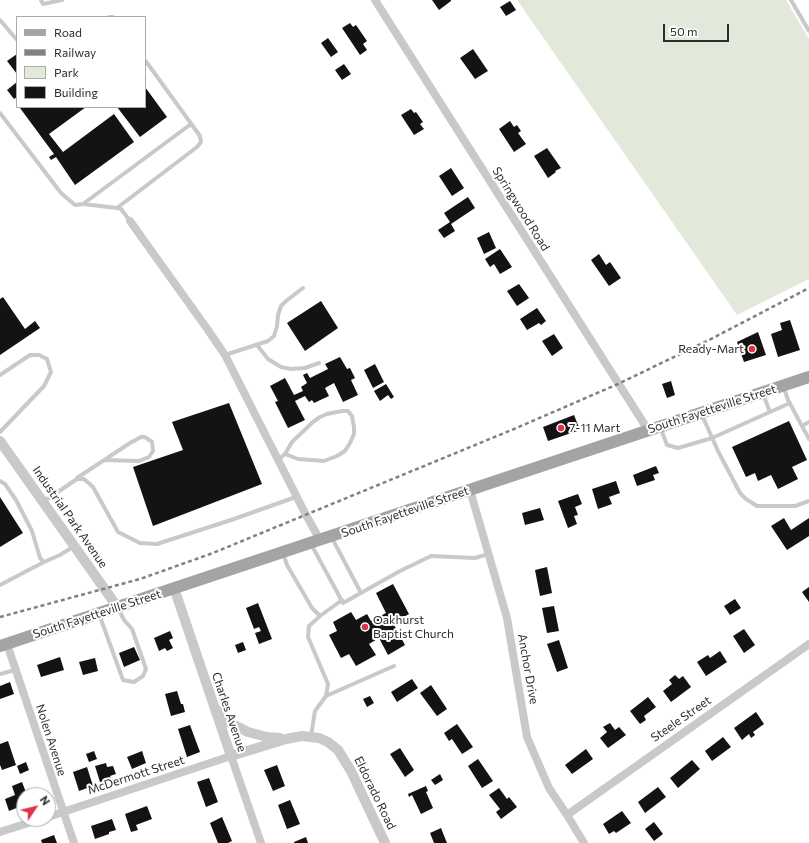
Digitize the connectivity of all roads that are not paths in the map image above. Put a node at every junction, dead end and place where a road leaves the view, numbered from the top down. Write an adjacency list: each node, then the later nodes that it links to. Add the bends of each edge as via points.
1 (41, 0): 2 (lane, via 43,4)
2 (62, 0)
3 (375, 0): 28 (street, Springwood Road)
4 (791, 0): 6 (lane)
5 (0, 20): 7 (lane)
6 (809, 31)
7 (16, 39)
8 (146, 61): 10 (lane)
9 (0, 113): 11 (lane, via 61,193 75,205)
10 (191, 124): 11 (lane); 12 (lane, via 200,136 197,147)
11 (83, 204): 12 (lane)
12 (117, 208): 13 (lane, via 121,209)
13 (130, 221): 16 (street)
14 (303, 288): 15 (lane, via 281,306 274,336)
15 (257, 345): 16 (lane); 17 (lane, via 268,359 281,367 305,368)
16 (225, 355): 35 (street)
17 (319, 363)
18 (0, 375): 29 (lane, via 30,355 39,355 47,359 51,372 44,386)
19 (809, 377): 20 (main road, South Fayetteville Street)
20 (783, 385): 21 (main road, South Fayetteville Street); 22 (lane)
21 (762, 392): 23 (lane); 24 (main road, South Fayetteville Street)
22 (790, 403): 23 (lane); 27 (lane)
23 (770, 412): 30 (lane)
24 (701, 413): 26 (main road, South Fayetteville Street); 30 (lane)
25 (809, 422): 27 (lane)
26 (660, 426): 28 (main road, South Fayetteville Street); 30 (lane, via 667,445 678,448)
27 (802, 426): 31 (lane)
28 (648, 430): 38 (main road, South Fayetteville Street)
29 (0, 432)
30 (712, 438): 40 (lane, via 740,493 746,499 757,506 795,506)
31 (809, 439)
32 (0, 441): 41 (street, Industrial Park Avenue)
33 (285, 454): 33 (lane, via 292,442 320,417 342,411 352,416 354,434 345,451 337,456 324,461 298,459); 35 (lane)
34 (105, 460): 34 (lane, via 141,437 152,442 153,451 149,457 139,461); 36 (lane)
35 (278, 460): 39 (street)
36 (77, 479): 39 (lane, via 84,479 93,486 118,532 140,543 157,544); 41 (lane)
37 (0, 481): 47 (lane, via 16,500 32,530 40,558)
38 (470, 490): 42 (main road, South Fayetteville Street); 46 (street, Anchor Drive)
39 (296, 496): 43 (street)
40 (809, 501)
41 (43, 502): 44 (street, Industrial Park Avenue)
42 (331, 536): 43 (main road, South Fayetteville Street); 50 (lane)
43 (315, 542): 45 (main road, South Fayetteville Street); 51 (lane)
44 (74, 546): 47 (lane); 52 (street, Industrial Park Avenue)
45 (283, 552): 49 (main road, South Fayetteville Street); 54 (lane, via 301,590)
46 (488, 554): 50 (lane, via 474,558 431,556); 67 (street, Anchor Drive, via 507,618 527,737 549,788)
47 (44, 562): 48 (lane)
48 (0, 585)
49 (174, 588): 52 (main road, South Fayetteville Street); 61 (street, Charles Avenue)
50 (361, 593): 51 (lane, via 343,603)
51 (342, 600): 54 (lane)
52 (118, 608): 53 (main road, South Fayetteville Street); 53 (lane, via 132,629 146,669 143,676 134,682 123,680)
53 (99, 614): 56 (main road, South Fayetteville Street)
54 (320, 616): 60 (lane, via 309,626 308,637 328,684)
55 (809, 644): 67 (street, Steele Street)
56 (3, 645): 58 (street, Nolen Avenue)
57 (394, 666): 60 (lane)
58 (15, 670): 59 (lane); 65 (street, Nolen Avenue)
59 (0, 674)
60 (326, 696): 62 (lane, via 315,711)
61 (212, 703): 63 (street, via 230,723 248,732); 64 (street, Charles Avenue)
62 (310, 737): 63 (street, Eldorado Road); 72 (street, Eldorado Road, via 320,738 338,750 352,770)
63 (286, 739): 64 (street, Eldorado Road)
64 (231, 756): 65 (street, McDermott Street); 71 (street, Charles Avenue)
65 (63, 812): 66 (street, McDermott Street); 70 (street, Nolen Avenue)
66 (56, 814)
67 (567, 815): 73 (street, Anchor Drive)
68 (16, 827): 69 (street)
69 (0, 832)
70 (74, 843)
71 (261, 843)
72 (386, 843)
73 (584, 843)

